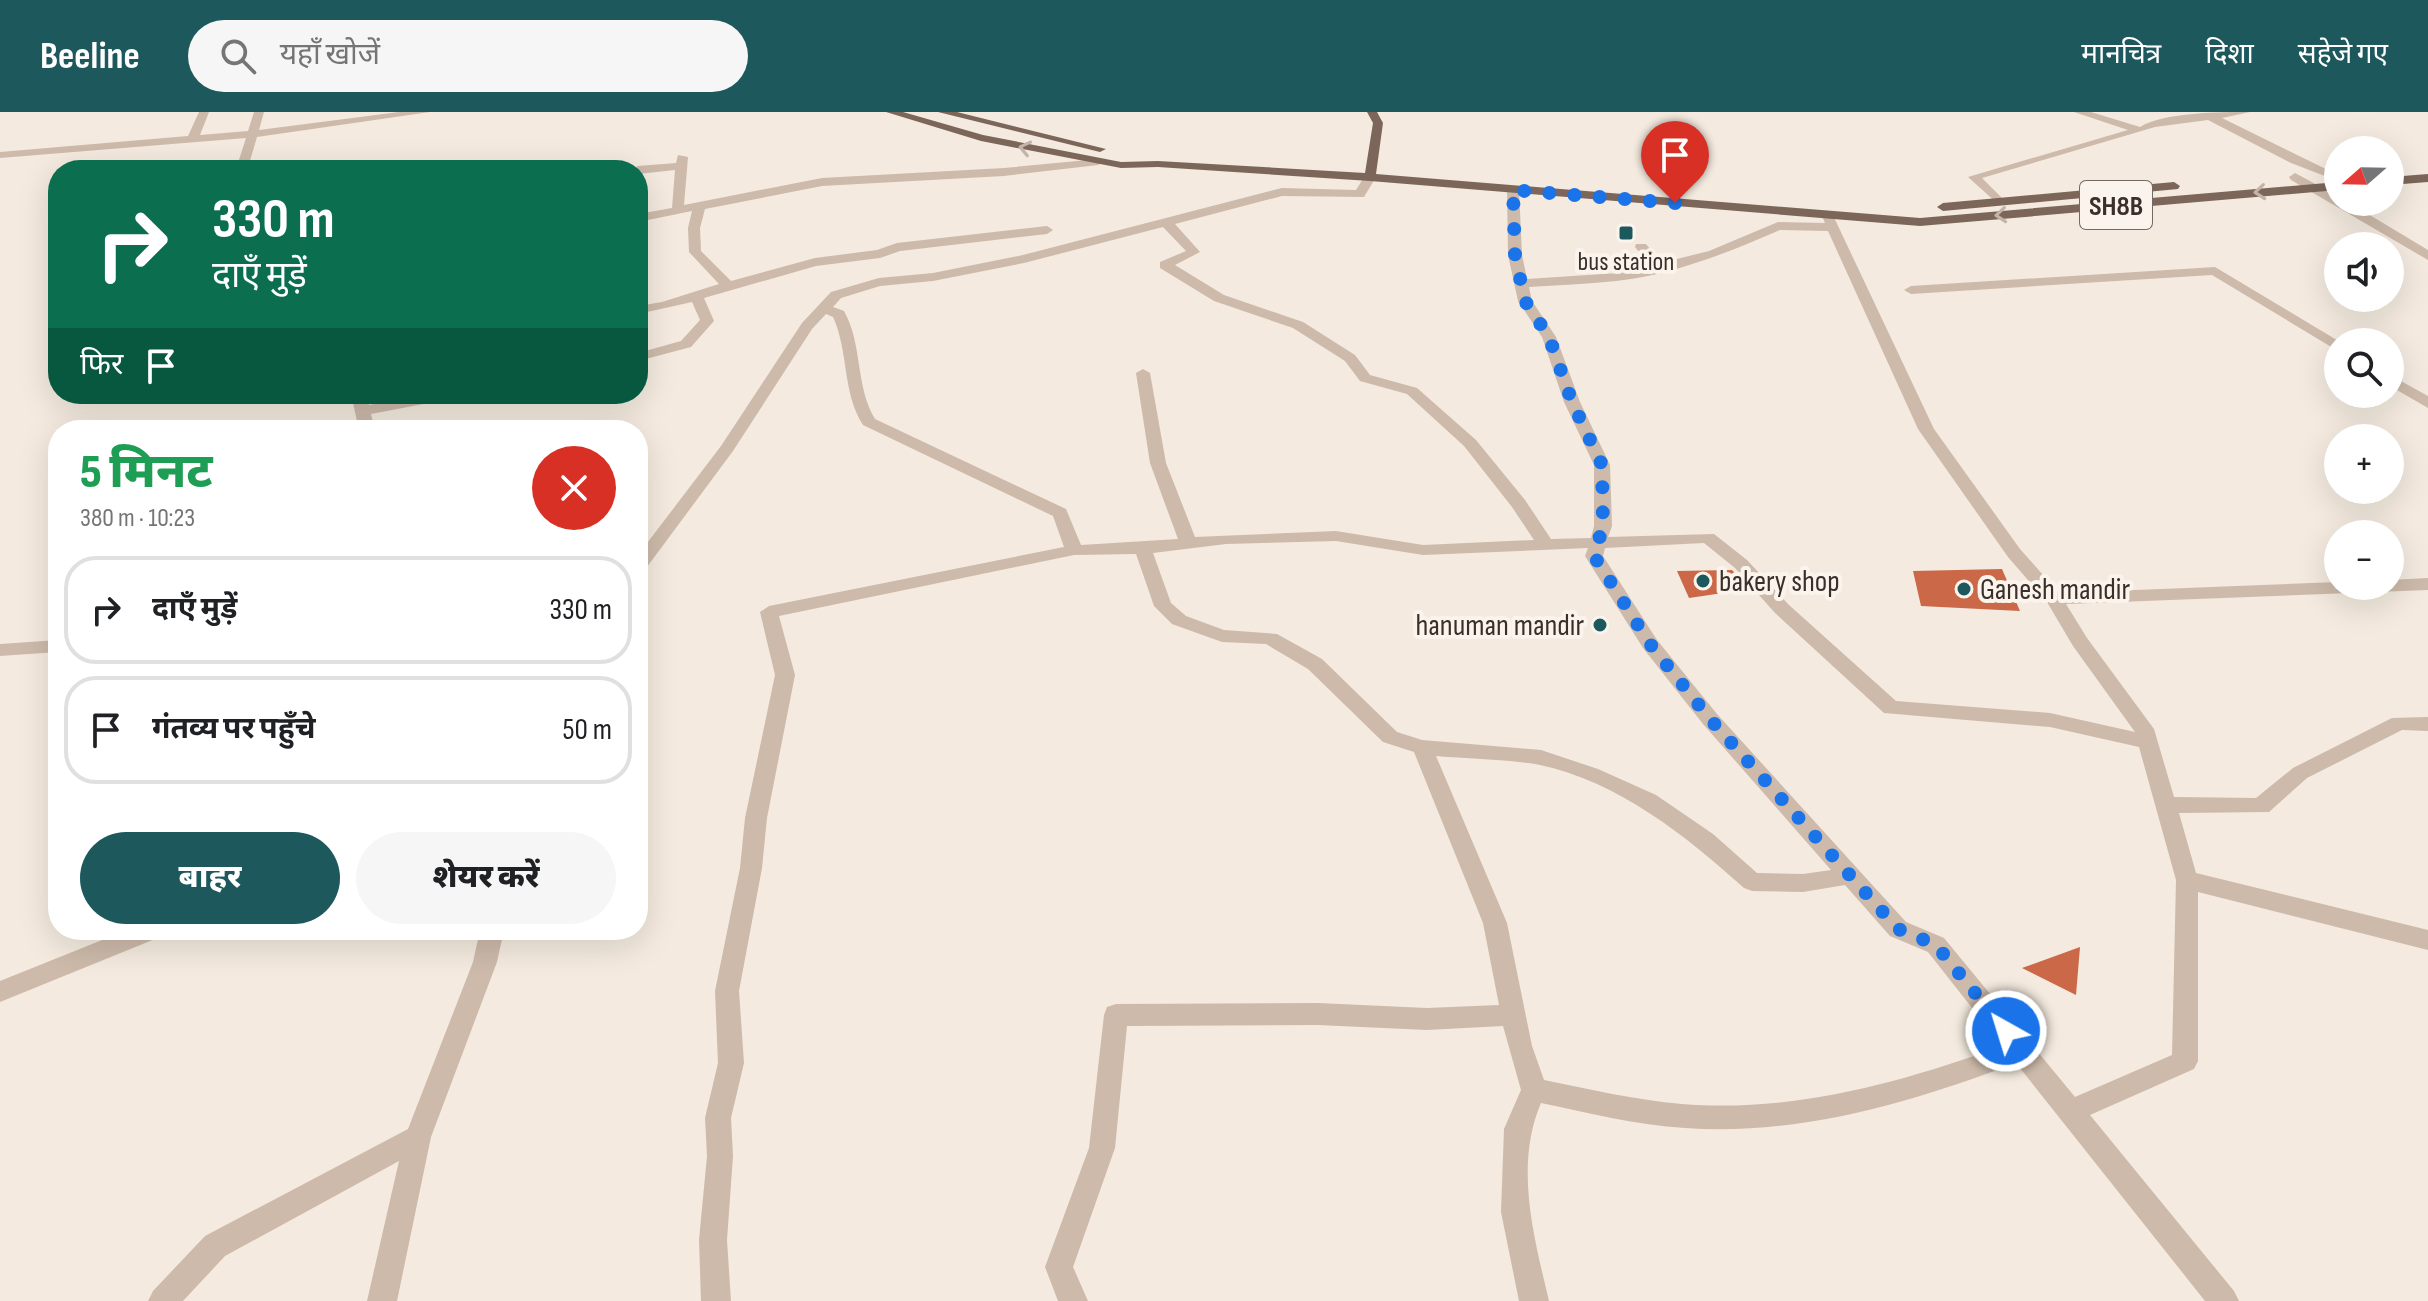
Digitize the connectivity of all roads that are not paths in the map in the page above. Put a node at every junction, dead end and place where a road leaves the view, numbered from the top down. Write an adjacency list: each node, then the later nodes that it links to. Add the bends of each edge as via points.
1 (204, 112): 13 (street)
2 (259, 112): 12 (street)
3 (425, 112): 12 (street)
4 (891, 112): 16 (main road, one-way to 4, via 981,138)
5 (943, 112): 17 (main road, via 1132,153)
6 (1390, 112): 10 (main road)
7 (2079, 112): 11 (street)
8 (2245, 112): 9 (street)
9 (2209, 116): 11 (street); 21 (street)
10 (1375, 118): 23 (main road)
11 (2140, 130): 31 (street, via 1974,177)
12 (252, 134): 13 (street); 15 (street)
13 (194, 136): 14 (street)
14 (0, 155)
15 (245, 160)
16 (1098, 162): 17 (main road); 32 (street, via 822,182)
17 (1158, 164): 23 (main road)
18 (2428, 166): 20 (main road)
19 (648, 168): 33 (street, via 681,162)
20 (2404, 168)
21 (2324, 171)
22 (2324, 175): 24 (main road, SH8B)
23 (1370, 177): 29 (main road, SH8B); 38 (street, via 1360,194 1282,192)
24 (2295, 177): 28 (street); 31 (main road, SH8B)
25 (2428, 178): 26 (main road)
26 (2404, 180)
27 (2324, 187): 28 (main road, SH8B)
28 (2314, 188): 30 (street); 36 (main road, SH8B, one-way to 36, via 1920,222)
29 (1513, 190): 37 (main road, SH8B); 43 (street)
30 (2324, 194)
31 (1998, 200): 36 (main road, SH8B, via 1903,212)
32 (700, 204): 33 (street); 44 (street, via 695,252)
33 (678, 209): 34 (street)
34 (648, 216)
35 (2362, 216): 41 (street)
36 (1894, 218): 37 (main road, SH8B)
37 (1830, 220): 42 (street, via 1778,226 1713,254); 65 (street, via 1926,429 2014,553)
38 (1166, 222): 48 (street, via 1010,262 879,282 836,295); 59 (street, via 1194,252 1165,265 1219,298 1298,325 1350,358 1365,378 1412,391 1470,443)
39 (1047, 230): 44 (street, via 897,247)
40 (1641, 247): 42 (street)
41 (2428, 256)
42 (1660, 269): 43 (street)
43 (1521, 283): 58 (street, via 1602,465 1603,526)
44 (728, 286): 46 (street)
45 (1911, 290): 49 (street, via 2215,271)
46 (696, 296): 47 (street); 50 (street, via 707,321 686,344)
47 (648, 308)
48 (824, 308): 62 (street, via 839,314 850,338 857,400 869,422 1060,513); 63 (street)
49 (2324, 338)
50 (648, 354)
51 (1143, 373): 60 (street, via 1158,463)
52 (2404, 388): 53 (street)
53 (2428, 403)
54 (361, 404): 56 (street)
55 (399, 404): 56 (street)
56 (363, 411): 57 (street)
57 (365, 420)
58 (1598, 541): 59 (street); 69 (street, via 1708,538 1891,708 2050,720); 72 (street, via 1594,556 1650,644)
59 (1544, 542): 60 (street, via 1423,550 1336,536)
60 (1188, 543): 61 (street)
61 (1143, 548): 62 (street); 70 (street, via 1163,606 1179,620 1222,636 1270,638 1315,664 1390,737)
62 (1074, 550): 85 (street, via 769,612 785,675 727,991 731,1063 718,1118)
63 (648, 554)
64 (2428, 584): 65 (street)
65 (2054, 599): 69 (street)
66 (48, 647): 67 (street)
67 (0, 650)
68 (2428, 724): 71 (street, via 2399,723 2300,773 2261,806)
69 (2148, 742): 71 (street)
70 (1422, 747): 72 (street, via 1541,758 1591,774 1648,801 1705,840 1752,882 1803,883); 78 (street, via 1495,923)
71 (2166, 805): 73 (street)
72 (1849, 876): 79 (street, via 1898,929 1936,945)
73 (2187, 880): 76 (street); 81 (street, via 2185,1061)
74 (127, 940): 77 (street)
75 (490, 940): 82 (street)
76 (2428, 940)
77 (0, 992)
78 (1514, 1015): 80 (street); 86 (street, via 1116,1015 1102,1148 1059,1267)
79 (2022, 1050): 80 (street, via 1866,1101 1792,1114 1701,1117); 81 (street)
80 (1534, 1090): 87 (street, via 1517,1129 1515,1212)
81 (2071, 1111): 88 (street)
82 (418, 1137): 83 (street, via 215,1246); 84 (street)
83 (163, 1301)
84 (382, 1301)
85 (716, 1301)
86 (1073, 1301)
87 (1534, 1301)
88 (2224, 1301)

